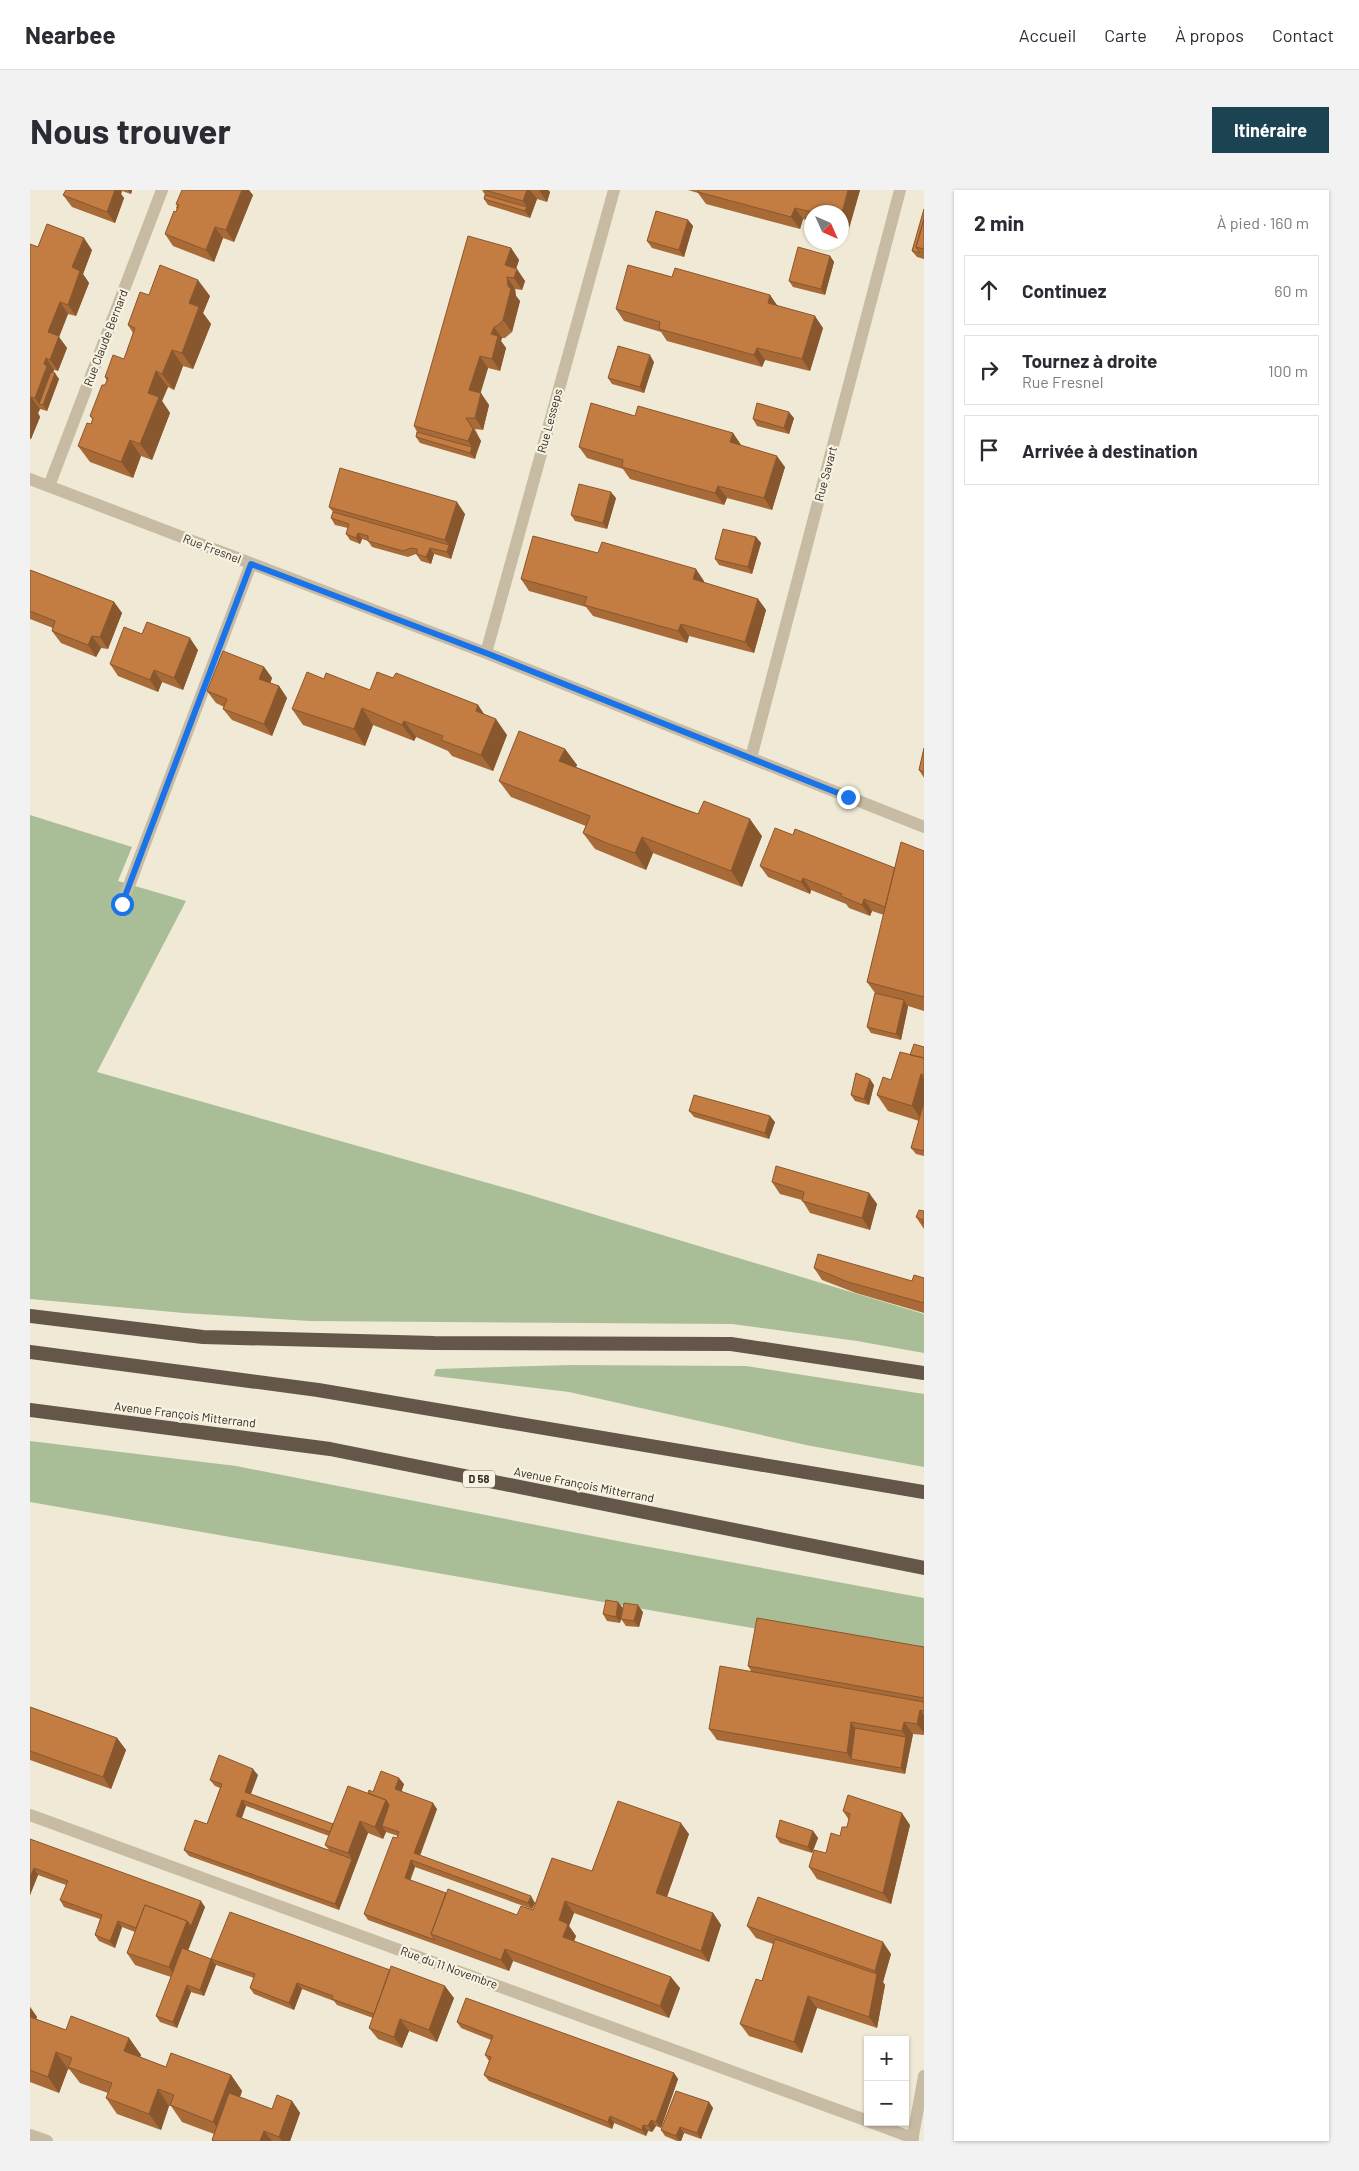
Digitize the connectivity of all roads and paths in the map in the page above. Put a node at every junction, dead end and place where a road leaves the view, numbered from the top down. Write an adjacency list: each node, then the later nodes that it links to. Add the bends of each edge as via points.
1 (162, 190): 5 (street, Rue Claude Bernard)
2 (614, 190): 7 (street, Rue Lesseps)
3 (900, 190): 8 (street, Rue Savart)
4 (30, 478): 5 (street, Rue Fresnel)
5 (49, 486): 6 (street, Rue Fresnel)
6 (251, 564): 7 (street, Rue Fresnel); 10 (street)
7 (486, 653): 8 (street, Rue Fresnel)
8 (751, 758): 9 (street, Rue Fresnel)
9 (924, 827)
10 (122, 904)
11 (30, 1316): 13 (highway, via 203,1338 731,1344)
12 (30, 1352): 15 (highway, via 318,1390)
13 (924, 1372)
14 (30, 1410): 16 (highway, Avenue François Mitterrand / D 58, via 330,1449)
15 (924, 1492)
16 (924, 1568)
17 (30, 1815): 19 (street, Rue du 11 Novembre)
18 (924, 2076): 22 (street)
19 (864, 2120)
20 (879, 2126): 22 (street, Rue du 11 Novembre)
21 (30, 2135): 23 (street)
22 (912, 2139)
23 (47, 2141)

